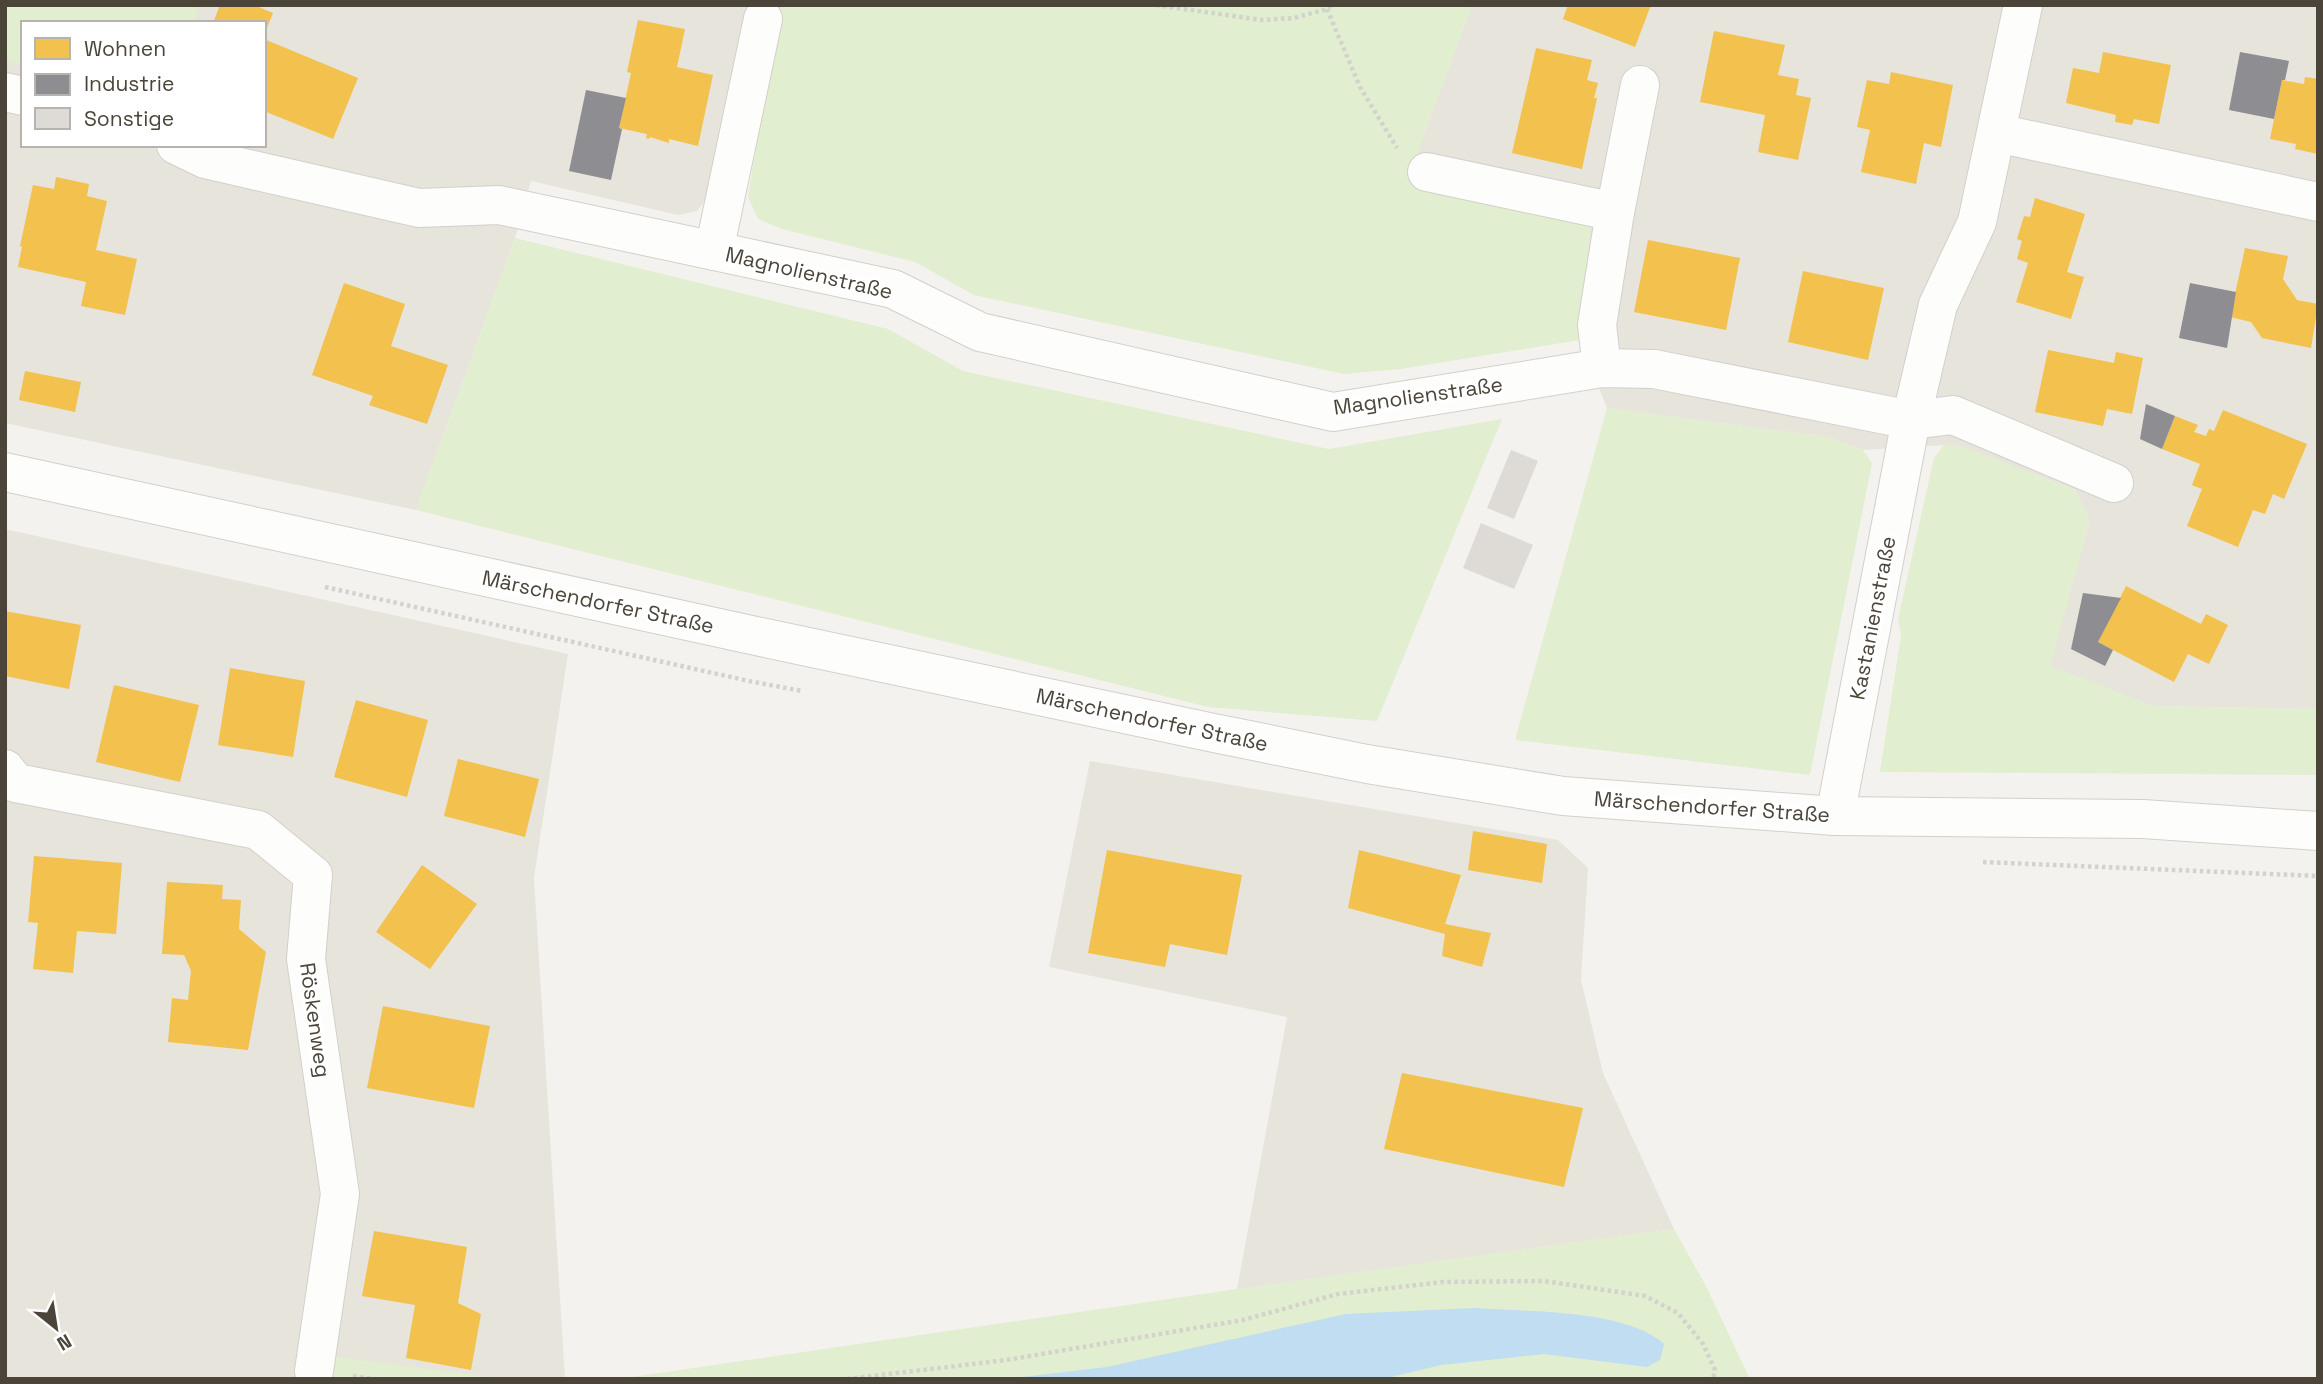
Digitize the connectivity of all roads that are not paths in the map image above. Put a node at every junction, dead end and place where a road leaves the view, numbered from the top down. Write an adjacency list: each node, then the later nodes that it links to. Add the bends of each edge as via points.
1 (2023, 5): 4 (street, Kastanienstraße)
2 (763, 19): 9 (street)
3 (1640, 85): 8 (street)
4 (1997, 133): 7 (street); 11 (street, Kastanienstraße, via 1977,222 1938,305)
5 (180, 147): 9 (street, Magnolienstraße, via 205,159 419,208 499,205)
6 (1427, 172): 8 (street)
7 (2318, 202)
8 (1615, 212): 10 (street, via 1597,325)
9 (714, 251): 10 (street, Magnolienstraße, via 893,289 980,332 1333,412)
10 (1602, 369): 11 (street, Magnolienstraße, via 1654,369)
11 (1911, 420): 13 (street, via 1953,415); 15 (street, Kastanienstraße)
12 (5, 472): 15 (street, Märschendorfer Straße, via 1367,764 1563,796)
13 (2115, 483)
14 (5, 769): 17 (street, Röskenweg, via 16,783 258,830 313,875 306,959 340,1194)
15 (1835, 816): 16 (street, Märschendorfer Straße, via 2143,820)
16 (2318, 831)
17 (314, 1371)

